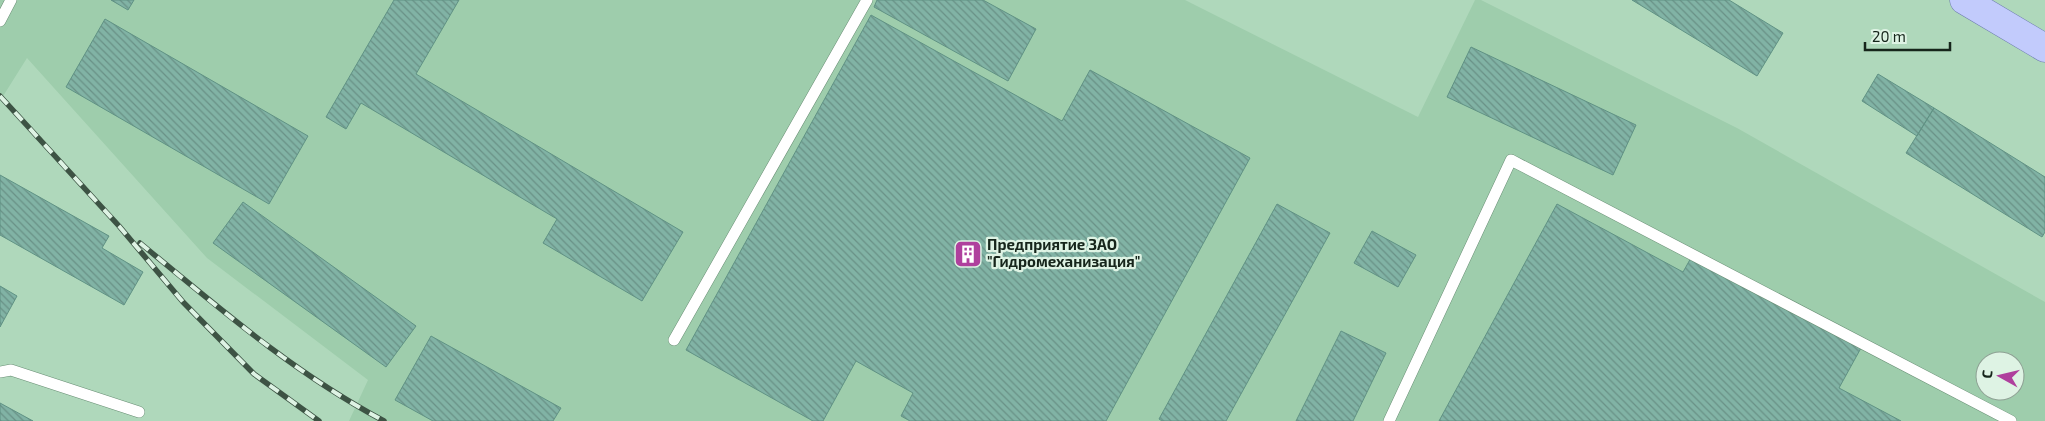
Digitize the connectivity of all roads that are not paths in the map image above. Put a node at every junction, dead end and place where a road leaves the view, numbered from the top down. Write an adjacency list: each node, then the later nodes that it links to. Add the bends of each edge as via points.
1 (11, 0): 4 (lane)
2 (868, 0): 6 (lane)
3 (1964, 0): 5 (main road)
4 (0, 21)
5 (2045, 48)
6 (674, 340)
7 (0, 372): 8 (lane, via 11,370)
8 (139, 412)
9 (1389, 421): 10 (lane, via 1511,160)
10 (2011, 421)

